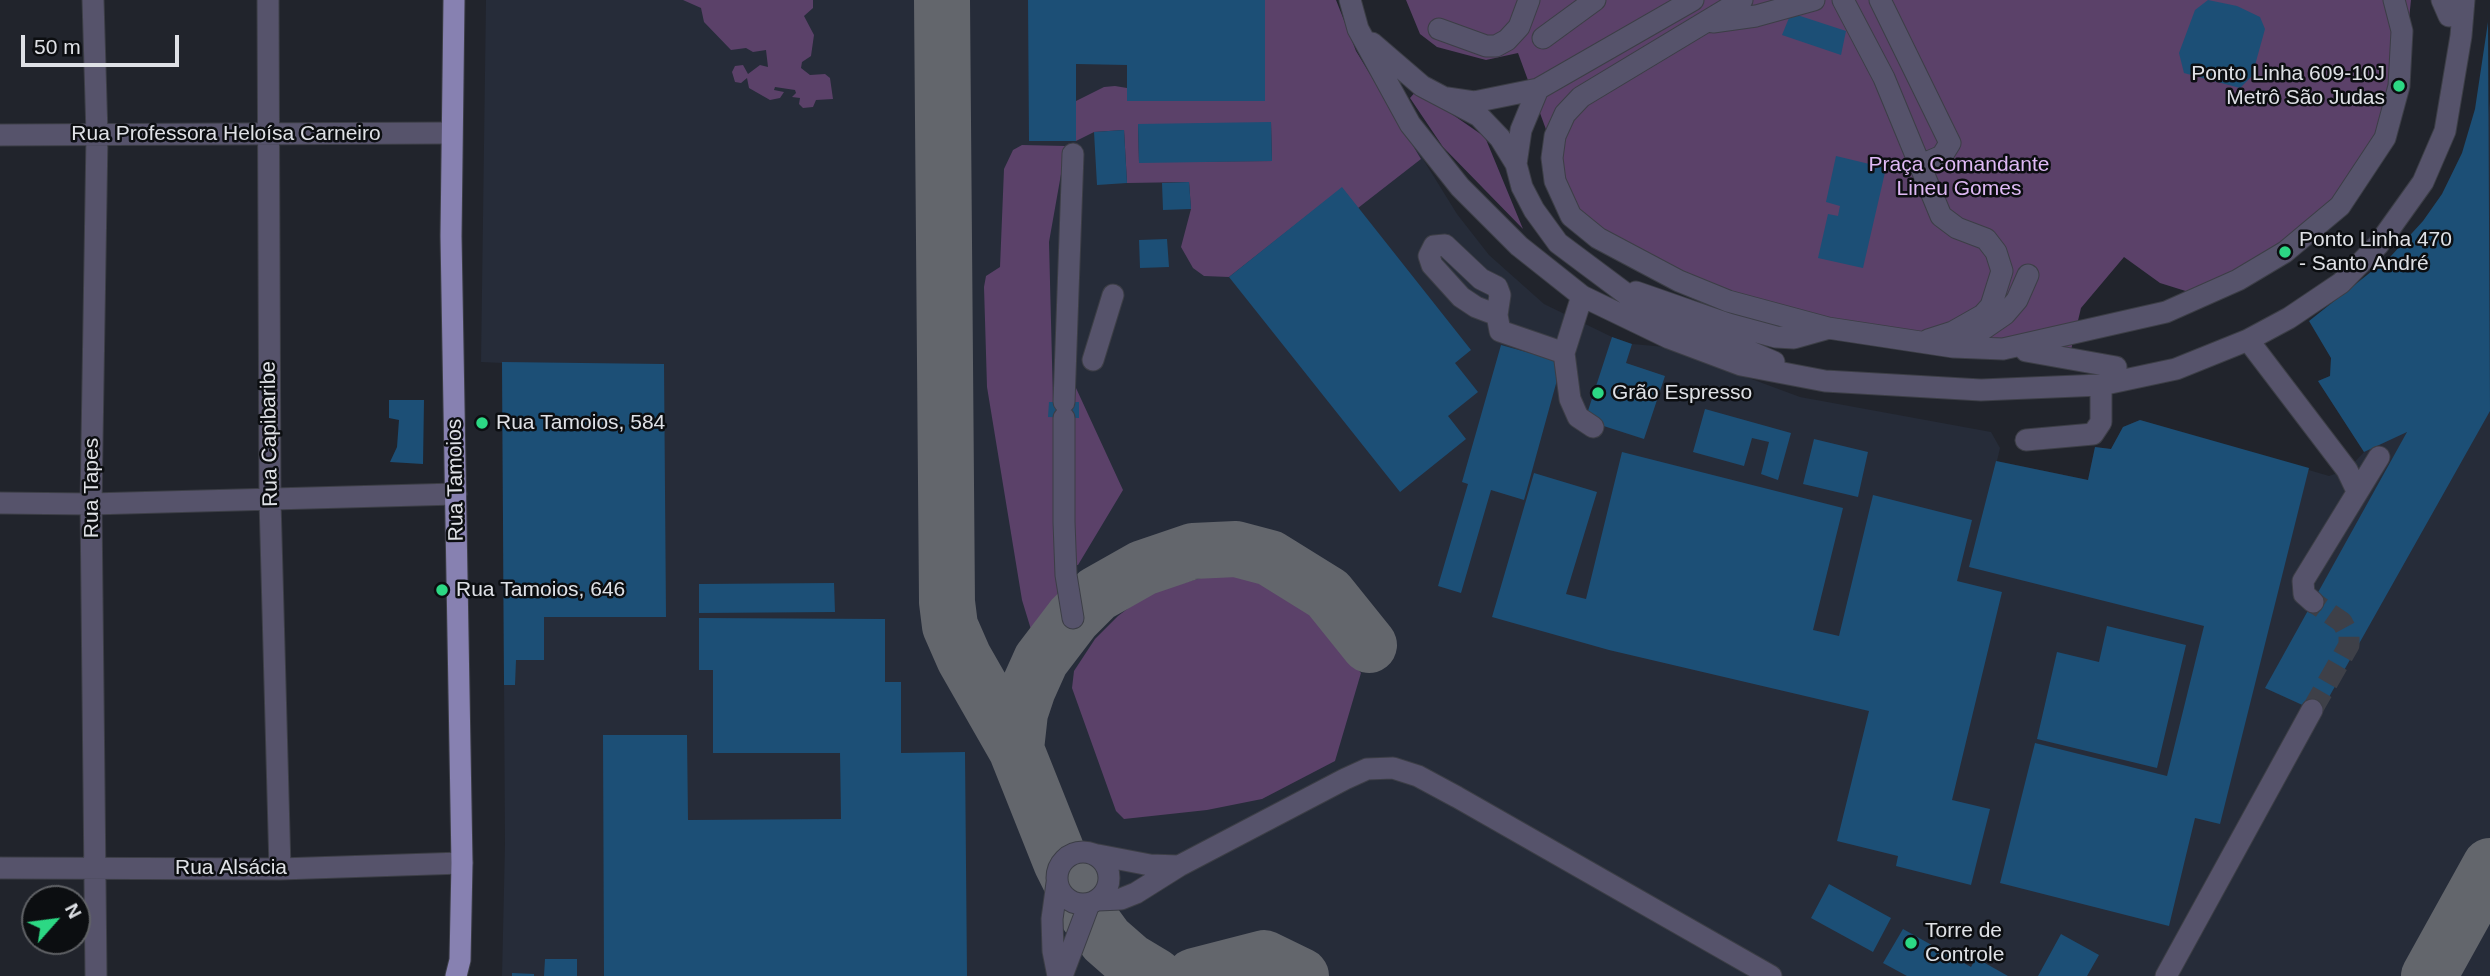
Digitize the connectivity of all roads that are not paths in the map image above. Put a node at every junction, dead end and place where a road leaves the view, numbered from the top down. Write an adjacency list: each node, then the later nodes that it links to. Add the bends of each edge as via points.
1 (93, 0): 25 (street, Rua Tapes)
2 (268, 0): 23 (street, Rua Capibaribe)
3 (454, 0): 22 (main road, Rua Tamoios)
4 (1350, 0): 17 (street)
5 (1529, 0): 18 (street, via 1519,27 1496,46)
6 (1595, 0): 19 (street)
7 (1693, 0): 20 (street)
8 (1742, 0): 16 (street)
9 (1783, 0): 15 (street)
10 (1814, 0): 15 (street)
11 (1843, 0): 28 (street, via 1884,78)
12 (1880, 0): 28 (street, via 1950,143 1942,156)
13 (2394, 0): 40 (street, via 2402,31 2399,86 2385,138 2340,206 2285,252 2238,280 2166,312)
14 (2464, 0): 37 (street, via 2445,131 2423,182 2378,245 2341,283)
15 (1756, 16): 16 (street)
16 (1703, 24): 36 (street, via 1581,97 1565,114 1552,158 1562,200 1585,230 1679,281 1727,301)
17 (1358, 29): 21 (street, via 1388,60); 32 (street, via 1410,124 1460,187 1519,246)
18 (1439, 29)
19 (1543, 38)
20 (1538, 89): 21 (street, via 1474,102); 27 (street, via 1521,130)
21 (1447, 98): 27 (street, via 1479,116)
22 (451, 133): 23 (street, Rua Professora Heloísa Carneiro); 50 (main road, Rua Tamoios)
23 (267, 134): 25 (street, Rua Professora Heloísa Carneiro); 51 (street, Rua Capibaribe)
24 (0, 135): 25 (street, Rua Professora Heloísa Carneiro)
25 (97, 135): 53 (street, Rua Tapes)
26 (1073, 154): 34 (street)
27 (1516, 164): 30 (street, via 1534,210 1558,243)
28 (1921, 165): 38 (street, via 1941,216 1986,239 2002,271 1990,306 1975,321)
29 (2028, 275): 39 (street, via 2005,314)
30 (1620, 290): 36 (street, via 1646,294 1776,337 1794,338); 44 (street, via 1662,316)
31 (1113, 295): 35 (street)
32 (1581, 296): 41 (street); 44 (street, via 1669,338 1741,365)
33 (1497, 315): 41 (street, via 1500,331)
34 (1066, 323): 35 (street); 55 (street, via 1064,522)
35 (1104, 324): 42 (street)
36 (1828, 328): 38 (street)
37 (2248, 340): 45 (street, via 2176,369); 49 (street, via 2347,470)
38 (1918, 343): 39 (street)
39 (1953, 347): 40 (street)
40 (2003, 349): 43 (street)
41 (1564, 353): 46 (street, via 1570,399 1578,417)
42 (1093, 360)
43 (2116, 367)
44 (1825, 381): 45 (street, via 1981,390)
45 (2101, 384): 47 (street, via 2101,422 2093,434)
46 (1593, 427)
47 (2026, 440)
48 (2379, 457): 49 (street)
49 (2357, 491): 54 (street, via 2303,581 2304,594)
50 (456, 494): 51 (street); 58 (main road, Rua Tamoios)
51 (270, 500): 53 (street); 62 (street, Rua Capibaribe)
52 (0, 503): 53 (street)
53 (91, 504): 61 (street, Rua Tapes)
54 (2313, 602)
55 (1073, 618)
56 (2312, 710): 69 (street)
57 (1098, 855): 59 (street); 63 (street, via 1078,851 1068,855 1057,872); 64 (street, via 1105,862 1110,883)
58 (462, 863): 62 (street, Rua Alsácia); 65 (main road, Rua Tamoios)
59 (1179, 866): 64 (street, via 1121,899); 68 (street, via 1345,779 1367,769 1393,768 1457,797)
60 (0, 868): 61 (street, Rua Alsácia)
61 (94, 869): 62 (street, Rua Alsácia); 66 (street, Rua Tapes)
62 (279, 869)
63 (1057, 883): 64 (street, via 1070,901); 67 (street, via 1053,951)
64 (1093, 902): 67 (street)
65 (460, 971)
66 (96, 976)
67 (1060, 976)
68 (1771, 976)
69 (2166, 976)

